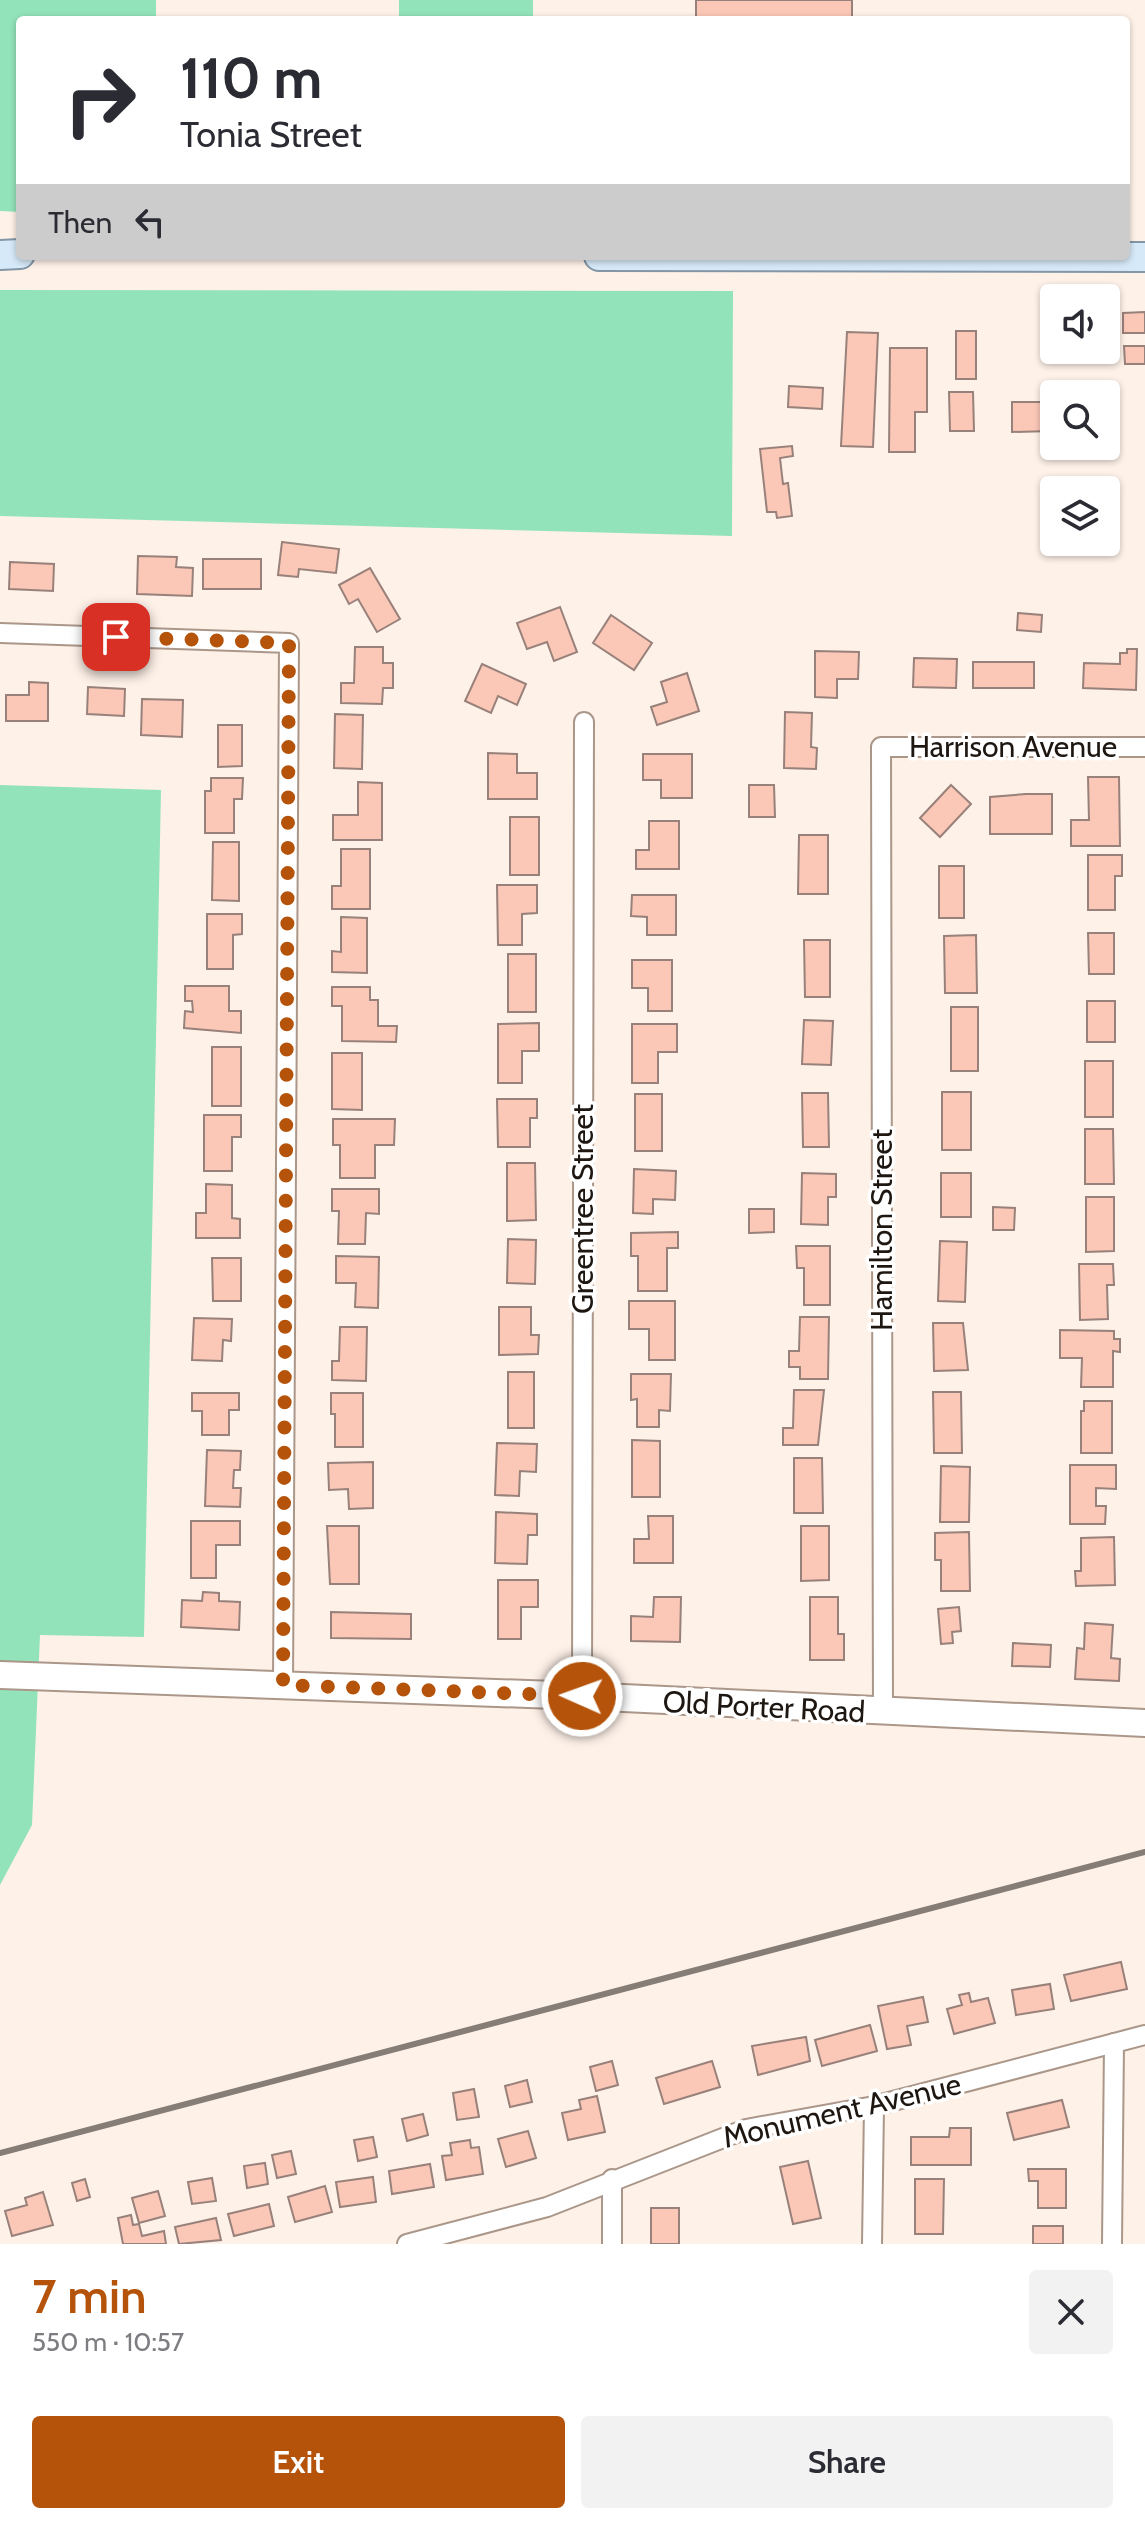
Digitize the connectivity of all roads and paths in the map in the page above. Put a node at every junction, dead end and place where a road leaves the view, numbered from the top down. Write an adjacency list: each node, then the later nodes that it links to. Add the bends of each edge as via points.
1 (0, 633): 6 (street, via 289,643)
2 (584, 722): 7 (street, Greentree Street)
3 (881, 747): 4 (street, Harrison Avenue); 8 (street, Hamilton Street)
4 (1145, 747)
5 (0, 1675): 6 (street, Old Porter Road)
6 (283, 1685): 7 (street, Old Porter Road)
7 (582, 1696): 8 (street, Old Porter Road)
8 (883, 1713): 9 (street, Old Porter Road)
9 (1145, 1723)
10 (1145, 2035): 11 (street, Monument Avenue)
11 (1114, 2043): 12 (street, Monument Avenue); 17 (street)
12 (874, 2106): 13 (street, Monument Avenue, via 746,2129); 16 (street)
13 (612, 2179): 14 (street, Monument Avenue, via 547,2207); 15 (street)
14 (407, 2244)
15 (612, 2244)
16 (872, 2244)
17 (1112, 2244)

